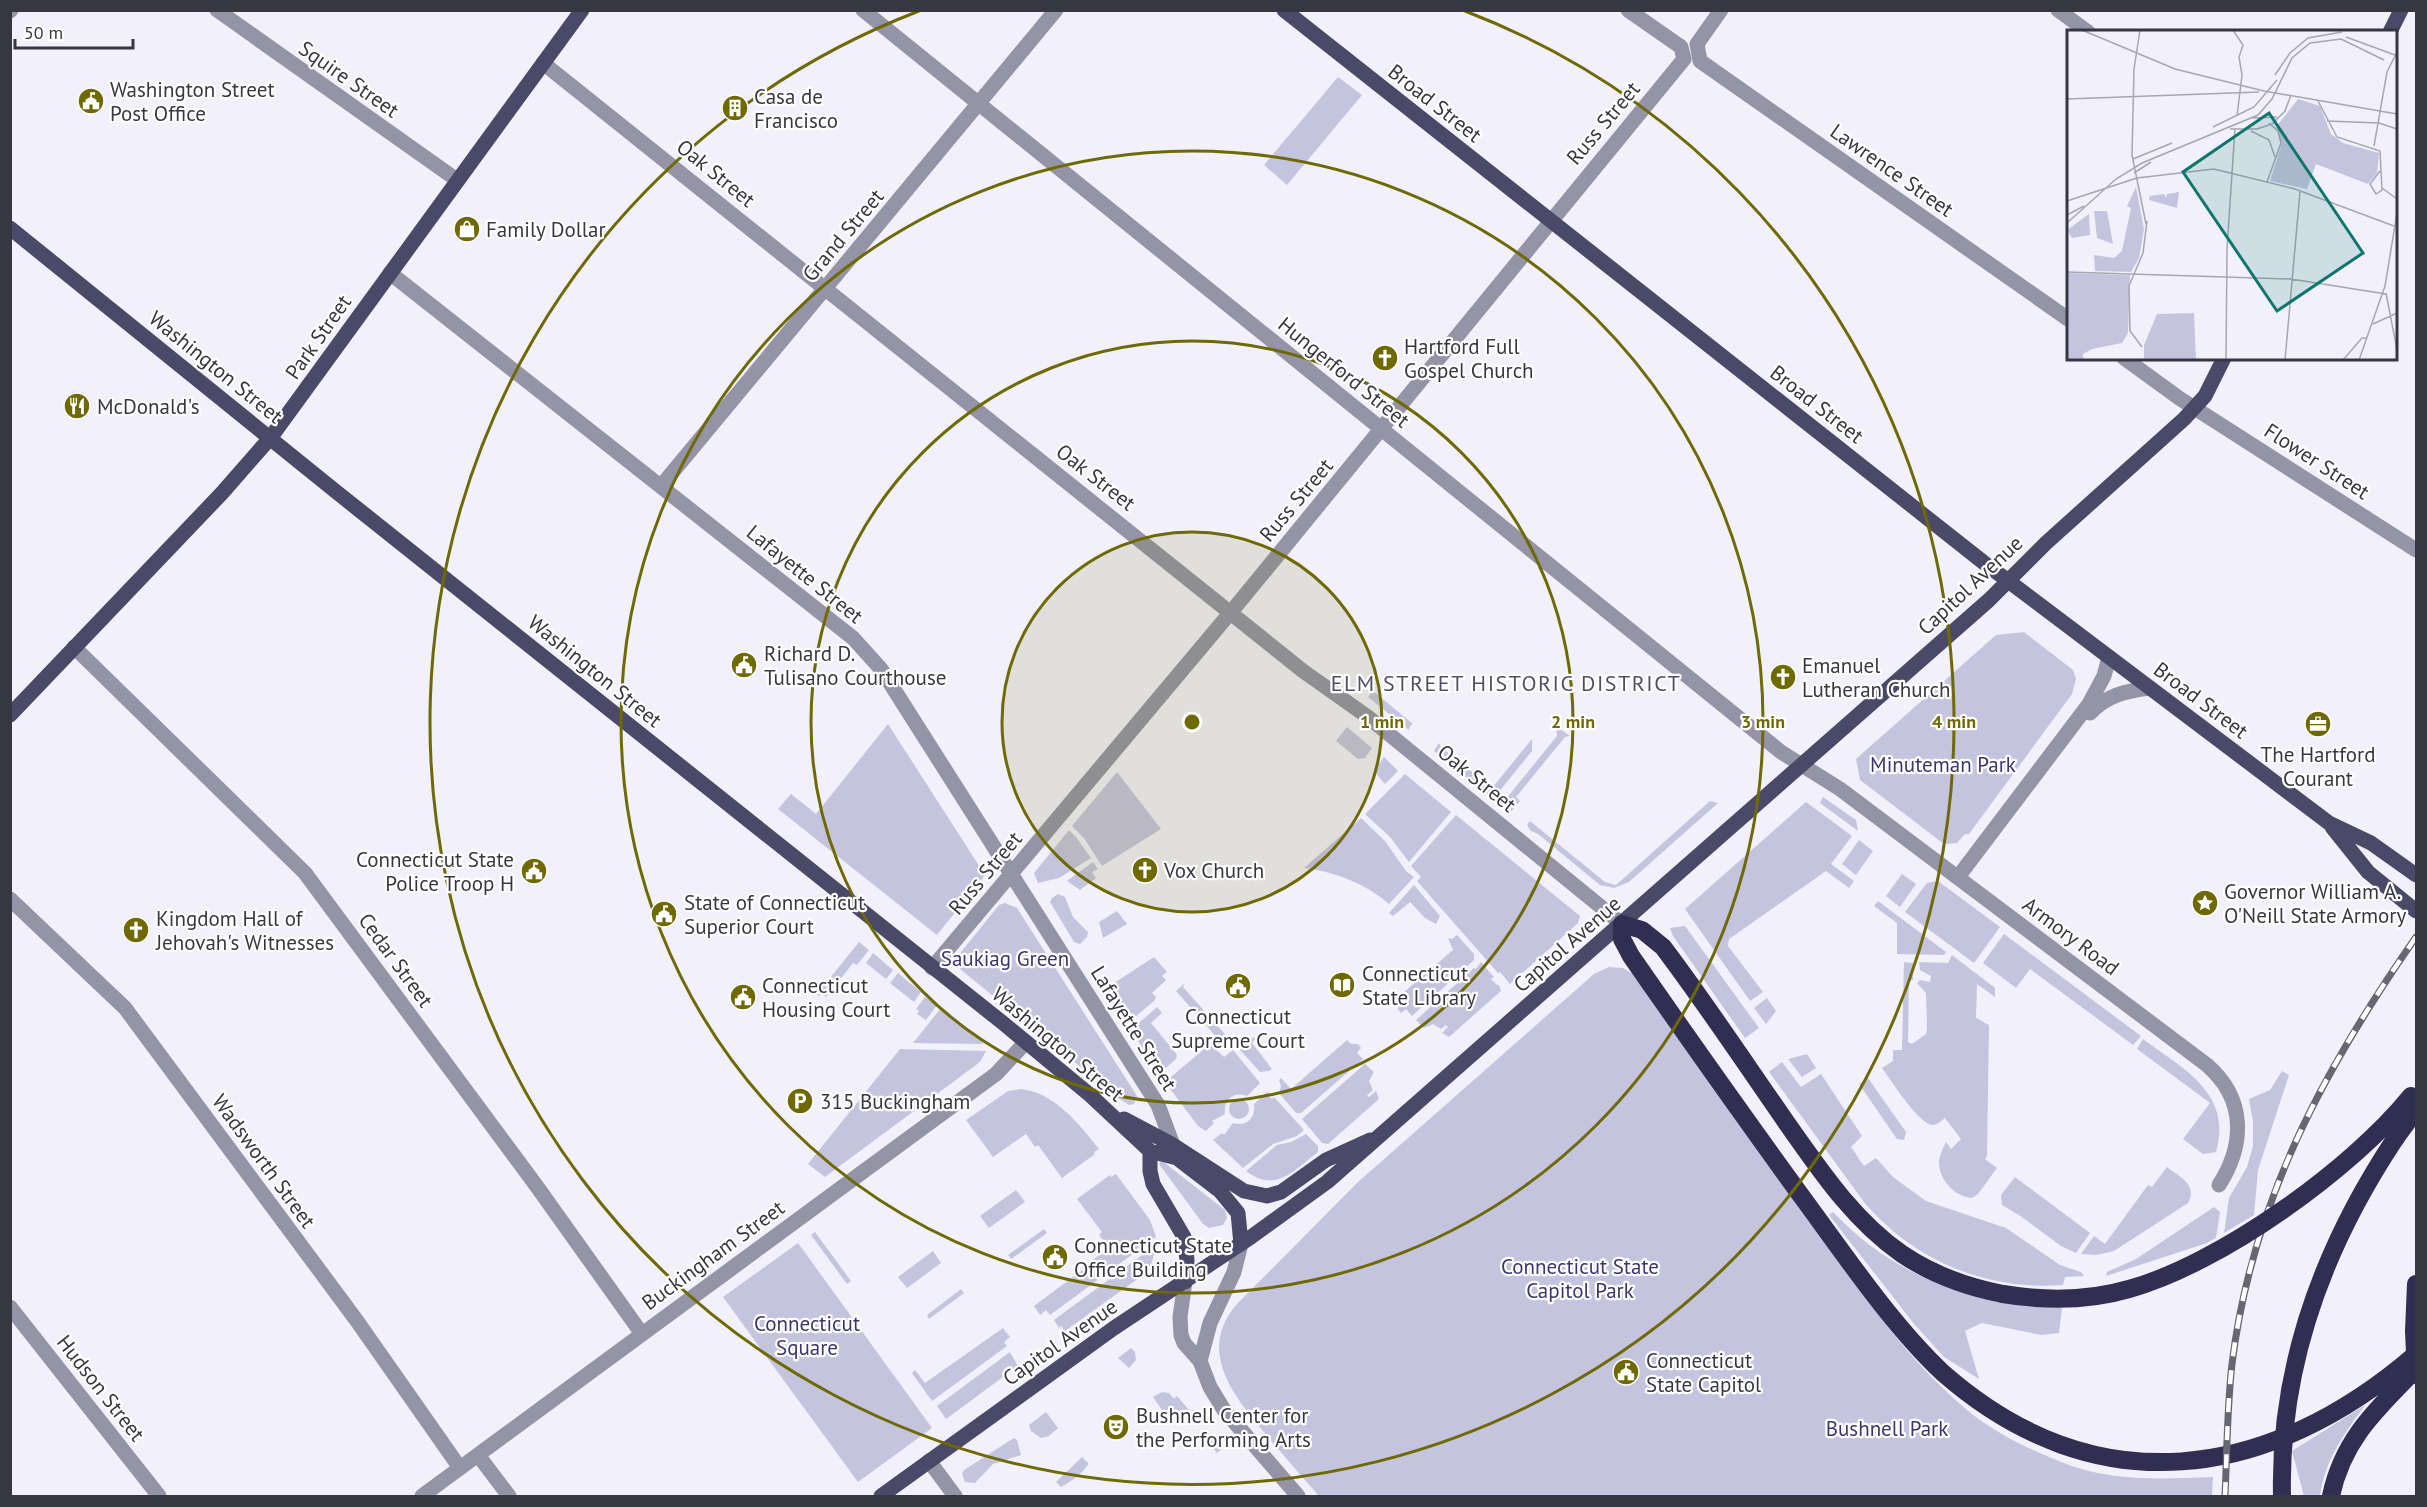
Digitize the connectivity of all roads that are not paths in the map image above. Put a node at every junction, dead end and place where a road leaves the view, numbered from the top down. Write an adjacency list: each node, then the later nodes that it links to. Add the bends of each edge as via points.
1 (217, 10): 14 (street, Squire Street)
2 (582, 10): 12 (main road, Park Street)
3 (863, 10): 13 (street, Hungerford Street)
4 (1056, 10): 13 (street, Grand Street)
5 (1284, 10): 15 (main road, Broad Street)
6 (1628, 10): 15 (street, Russ Street, via 1681,47 1684,59)
7 (1721, 10): 19 (street, Lawrence Street, via 1697,44 1700,61)
8 (2058, 10): 10 (street)
9 (2402, 10): 11 (main road)
10 (2085, 30)
11 (2391, 30)
12 (543, 63): 14 (main road, Park Street); 18 (street, Oak Street)
13 (979, 105): 18 (street, Grand Street); 23 (street, Hungerford Street)
14 (457, 180): 17 (main road, Park Street)
15 (1550, 220): 23 (street, Russ Street); 27 (main road, Broad Street)
16 (10, 228): 24 (main road, Washington Street)
17 (390, 273): 24 (main road, Park Street); 25 (street, Lafayette Street)
18 (826, 288): 25 (street, Grand Street); 28 (street, Oak Street)
19 (2067, 318)
20 (2127, 360): 22 (street)
21 (2223, 360): 22 (main road, Capitol Avenue)
22 (2195, 407): 26 (street, Flower Street); 27 (main road, Capitol Avenue)
23 (1382, 429): 28 (street, Russ Street); 34 (street, Hungerford Street)
24 (270, 437): 29 (main road, Park Street, via 222,493); 42 (main road, Washington Street)
25 (661, 486): 37 (street, Lafayette Street, via 867,652)
26 (2416, 550)
27 (2008, 580): 30 (main road, Broad Street); 34 (main road, Capitol Avenue)
28 (1230, 612): 37 (street, Russ Street); 41 (street, Oak Street, via 1368,717)
29 (74, 647): 32 (main road, Park Street); 55 (street, Cedar Street, via 305,873)
30 (2109, 657): 31 (main road, Broad Street); 33 (street, via 2095,695)
31 (2150, 688): 33 (street, via 2114,695); 35 (main road, Broad Street)
32 (12, 710)
33 (2075, 723): 38 (street)
34 (1800, 764): 38 (street, Armory Road, via 1840,789); 41 (main road, Capitol Avenue)
35 (2329, 824): 36 (main road, Broad Street, via 2371,843); 40 (main road, Broad Street, via 2368,872)
36 (2411, 871)
37 (1011, 874): 42 (street, Russ Street); 49 (street, Lafayette Street, via 1158,1105)
38 (1958, 878): 50 (street, Armory Road, via 2218,1075 2233,1101 2238,1128 2234,1157)
39 (10, 899): 62 (street, Wadsworth Street, via 125,1008 357,1321)
40 (2416, 911)
41 (1622, 924): 44 (highway, bridge, via 1642,930 1663,947 1816,1164 1864,1222 1900,1253 1924,1267 1963,1284 2003,1294 2052,1299 2107,1294 2150,1283 2197,1262 2261,1224 2318,1182 2371,1138); 47 (main road, Capitol Avenue); 56 (highway, via 1624,943 1635,962 1890,1313 1949,1378 2025,1431 2076,1453 2127,1465 2168,1466 2216,1460 2265,1446 2318,1423 2364,1395)
42 (932, 968): 43 (main road, Washington Street)
43 (1026, 1042): 45 (main road, Washington Street); 55 (street, Buckingham Street, via 996,1074)
44 (2416, 1089)
45 (1105, 1109): 48 (main road, Washington Street); 49 (main road)
46 (2416, 1110): 69 (highway, bridge, via 2352,1209 2315,1292 2289,1398)
47 (1380, 1136): 49 (main road, via 1335,1155 1287,1188 1267,1196 1239,1188); 51 (main road, Capitol Avenue, via 1310,1196)
48 (1150, 1151): 49 (main road, Washington Street); 52 (main road, via 1153,1184 1184,1237)
49 (1175, 1151): 51 (main road, Washington Street, via 1233,1204 1239,1217)
50 (2219, 1185)
51 (1241, 1244): 52 (main road, Capitol Avenue); 57 (street, via 1234,1272 1210,1323)
52 (1185, 1282): 57 (street, via 1181,1335); 61 (main road, Capitol Avenue)
53 (2416, 1284): 59 (highway, bridge)
54 (10, 1306): 63 (street, Hudson Street)
55 (642, 1334): 60 (street, Buckingham Street)
56 (2416, 1354)
57 (1200, 1361): 68 (street, via 1216,1399)
58 (2416, 1370): 70 (highway, via 2356,1435 2340,1466)
59 (2416, 1375)
60 (478, 1455): 62 (street, Buckingham Street); 65 (street)
61 (929, 1461): 66 (main road, Capitol Avenue); 67 (street)
62 (460, 1468): 64 (street, Buckingham Street)
63 (159, 1497)
64 (422, 1497)
65 (508, 1497)
66 (881, 1497)
67 (955, 1497)
68 (1298, 1497)
69 (2282, 1497)
70 (2331, 1497)

